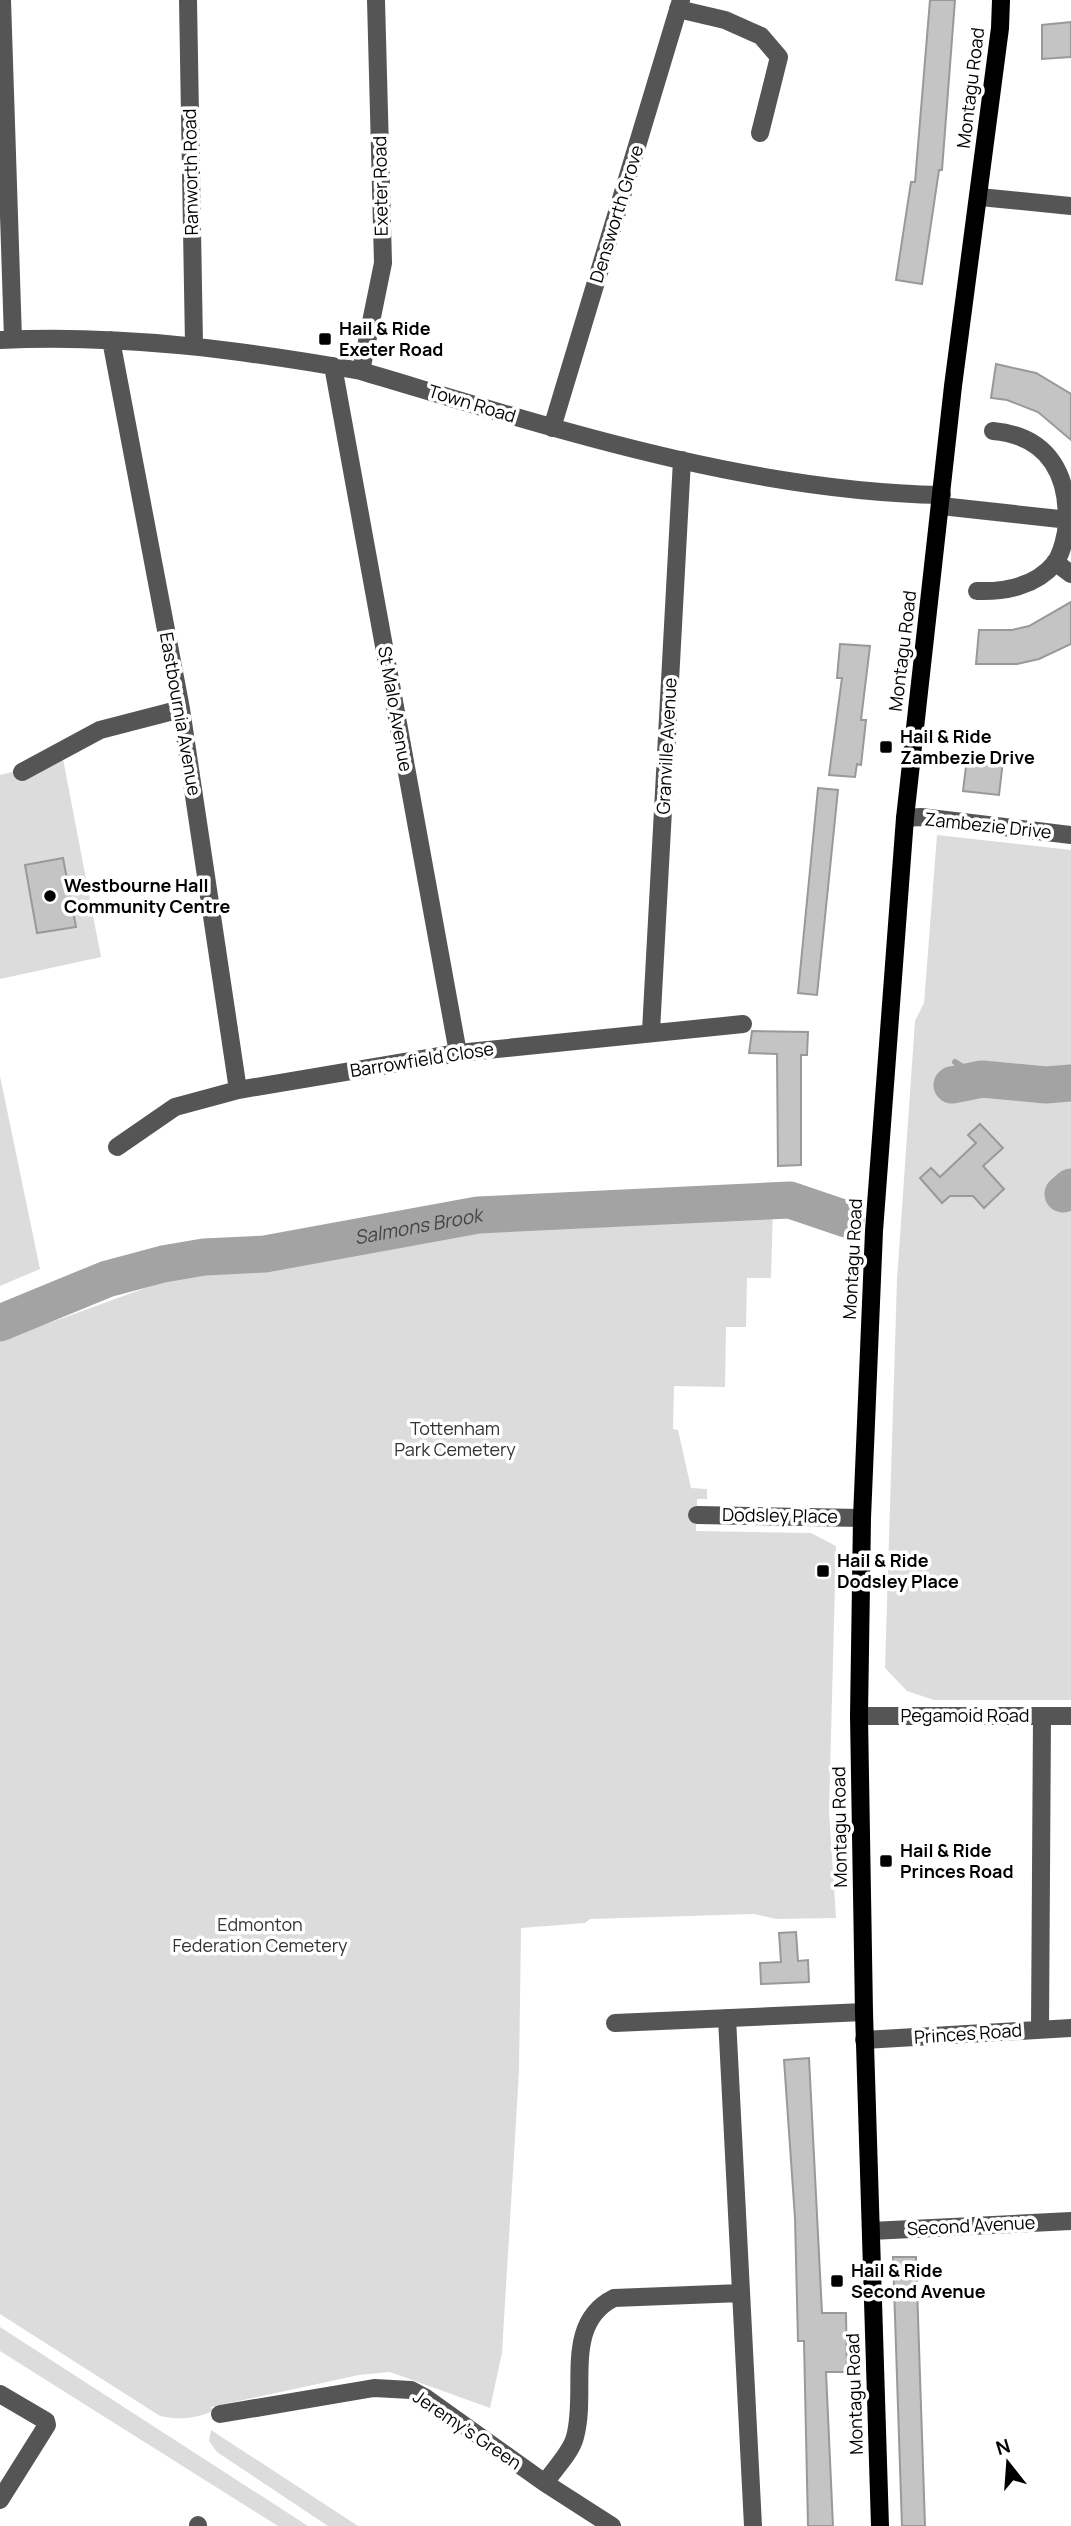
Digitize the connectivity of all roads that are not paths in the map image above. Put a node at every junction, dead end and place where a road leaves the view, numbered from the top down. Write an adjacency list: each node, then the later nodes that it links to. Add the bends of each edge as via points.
1 (2, 0): 9 (street)
2 (188, 0): 11 (street, Ranworth Road)
3 (376, 0): 13 (street, Exeter Road, via 383,262)
4 (1001, 0): 7 (main road, Montagu Road)
5 (680, 5): 6 (street, via 761,36 779,57); 14 (street, Densworth Grove)
6 (760, 133)
7 (980, 197): 8 (street); 18 (main road, Montagu Road)
8 (1071, 206)
9 (6, 340): 10 (street, Town Road)
10 (111, 340): 11 (street, Town Road); 23 (street, Eastbournia Avenue)
11 (194, 344): 12 (street, Town Road)
12 (333, 366): 13 (street, Town Road); 29 (street, St Malo Avenue)
13 (361, 371): 14 (street, Town Road)
14 (552, 428): 16 (street, Town Road)
15 (993, 431): 17 (street, via 1028,439)
16 (682, 460): 18 (street, Town Road, via 810,485); 28 (street, Granville Avenue)
17 (1068, 475): 19 (street)
18 (941, 500): 19 (street, Town Road); 25 (main road, Montagu Road)
19 (1069, 520): 20 (street)
20 (1055, 562): 21 (street); 22 (street, via 1021,586)
21 (1071, 574)
22 (976, 591)
23 (181, 709): 24 (street, via 100,730); 30 (street, Eastbournia Avenue)
24 (22, 772)
25 (905, 818): 26 (street, Zambezie Drive); 33 (main road, Montagu Road, via 874,1231)
26 (1071, 835)
27 (743, 1024): 28 (street, Barrowfield Close)
28 (651, 1031): 29 (street, Barrowfield Close)
29 (458, 1053): 30 (street, Barrowfield Close)
30 (238, 1090): 31 (street, Barrowfield Close, via 175,1107)
31 (117, 1147)
32 (697, 1515): 33 (street, Dodsley Place)
33 (862, 1518): 34 (main road, Montagu Road)
34 (859, 1716): 35 (street, Pegamoid Road); 37 (main road, Montagu Road)
35 (1042, 1716): 36 (street, Pegamoid Road); 41 (street)
36 (1071, 1716)
37 (864, 2012): 38 (street); 42 (main road, Montagu Road)
38 (727, 2018): 39 (street); 45 (street)
39 (615, 2023)
40 (1071, 2028): 41 (street, Princes Road)
41 (1040, 2029): 42 (street, Princes Road)
42 (864, 2040): 44 (main road, Montagu Road)
43 (1071, 2221): 44 (street, Second Avenue)
44 (871, 2231): 52 (main road, Montagu Road)
45 (741, 2293): 48 (street, via 614,2298 600,2305 584,2327 576,2435); 51 (street)
46 (0, 2393): 49 (street, via 46,2421 47,2426)
47 (220, 2414): 48 (street, Jeremy's Green, via 374,2388 411,2390)
48 (545, 2483): 50 (street, Jeremy's Green)
49 (0, 2500)
50 (612, 2526)
51 (753, 2526)
52 (880, 2526)

